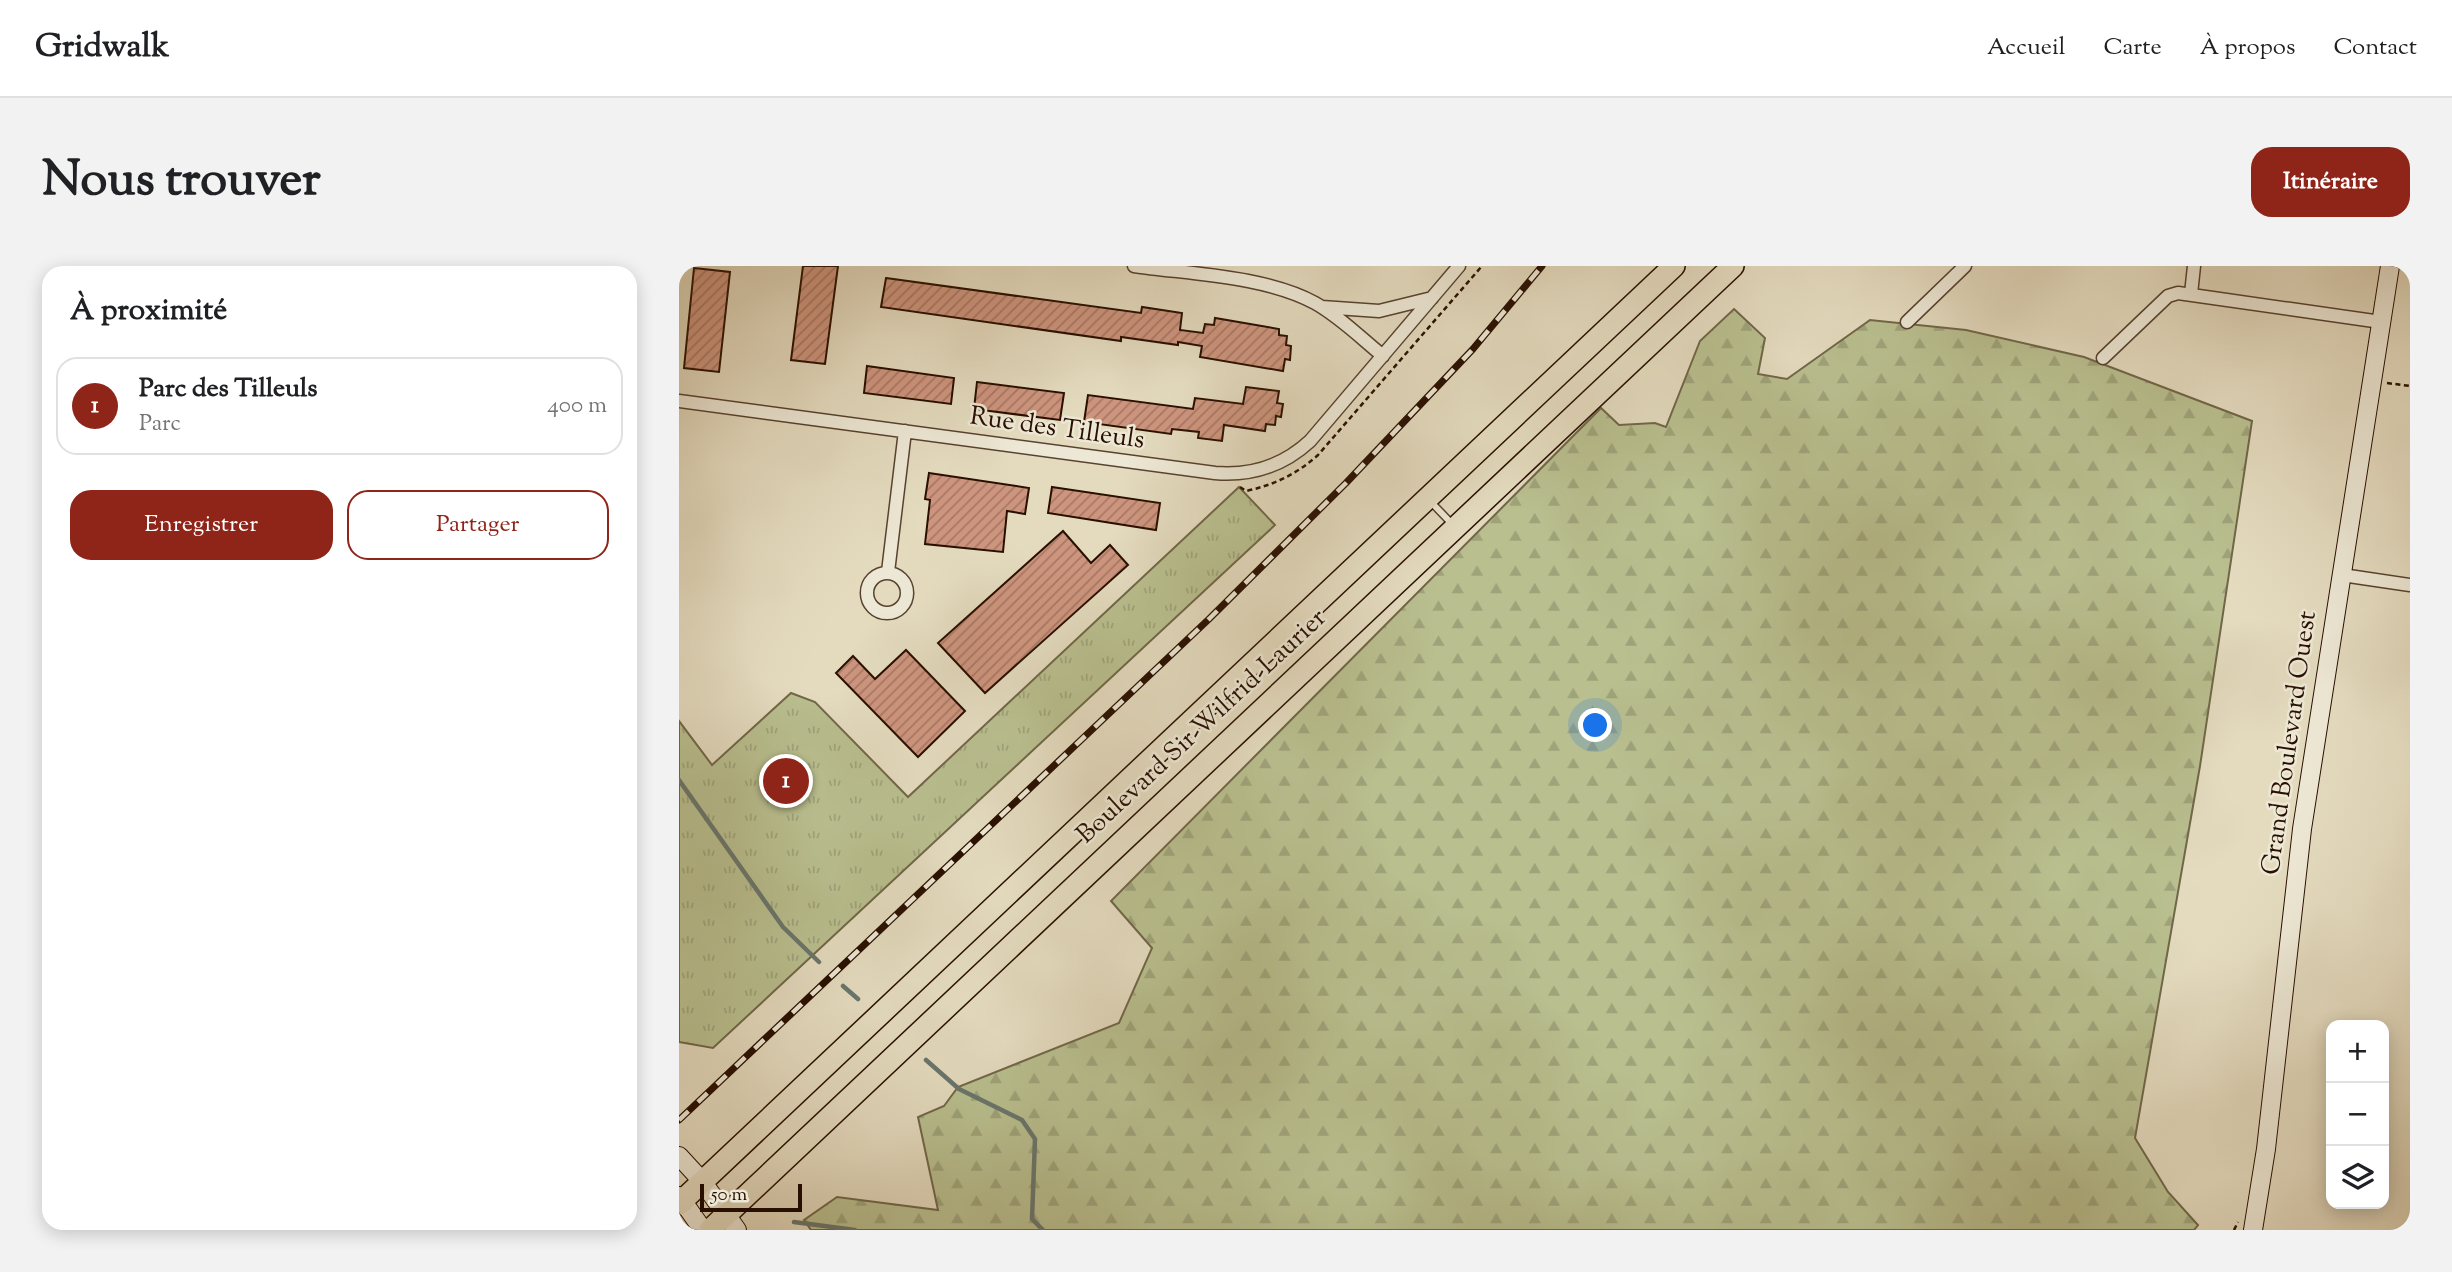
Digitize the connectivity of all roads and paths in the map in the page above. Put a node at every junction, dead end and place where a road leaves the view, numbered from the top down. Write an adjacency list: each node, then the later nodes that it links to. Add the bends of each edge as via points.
1 (1134, 266): 10 (street, via 1260,283)
2 (1459, 266): 9 (street, Rue des Tilleuls)
3 (1674, 266): 21 (main road, Boulevard Sir-Wilfrid-Laurier)
4 (1733, 266): 22 (main road, Boulevard Sir-Wilfrid-Laurier)
5 (1965, 266): 11 (street)
6 (2194, 266): 8 (street)
7 (2390, 266): 12 (street, Grand Boulevard Ouest)
8 (2190, 294): 12 (street); 14 (street, via 2168,296)
9 (1432, 298): 10 (street, via 1379,310); 13 (street, Rue des Tilleuls)
10 (1322, 307): 13 (street)
11 (1907, 322)
12 (2381, 322): 24 (street, Grand Boulevard Ouest)
13 (1383, 356): 20 (street, Rue des Tilleuls, via 1304,447 1280,463 1244,473 1215,473)
14 (2103, 358)
15 (1377, 380): 17 (path)
16 (2380, 382): 18 (path)
17 (1381, 384)
18 (2410, 386)
19 (679, 401): 20 (street, Rue des Tilleuls)
20 (905, 431): 23 (street)
21 (1427, 497): 22 (lane); 27 (main road, Boulevard Sir-Wilfrid-Laurier)
22 (1455, 528): 29 (main road, Boulevard Sir-Wilfrid-Laurier)
23 (888, 572)
24 (2342, 575): 25 (street); 31 (street, Grand Boulevard Ouest, via 2302,829)
25 (2410, 585)
26 (679, 1156): 27 (street)
27 (702, 1181): 28 (main road, Boulevard Sir-Wilfrid-Laurier); 29 (street)
28 (680, 1200): 30 (street)
29 (724, 1225)
30 (703, 1230)
31 (2253, 1230)

